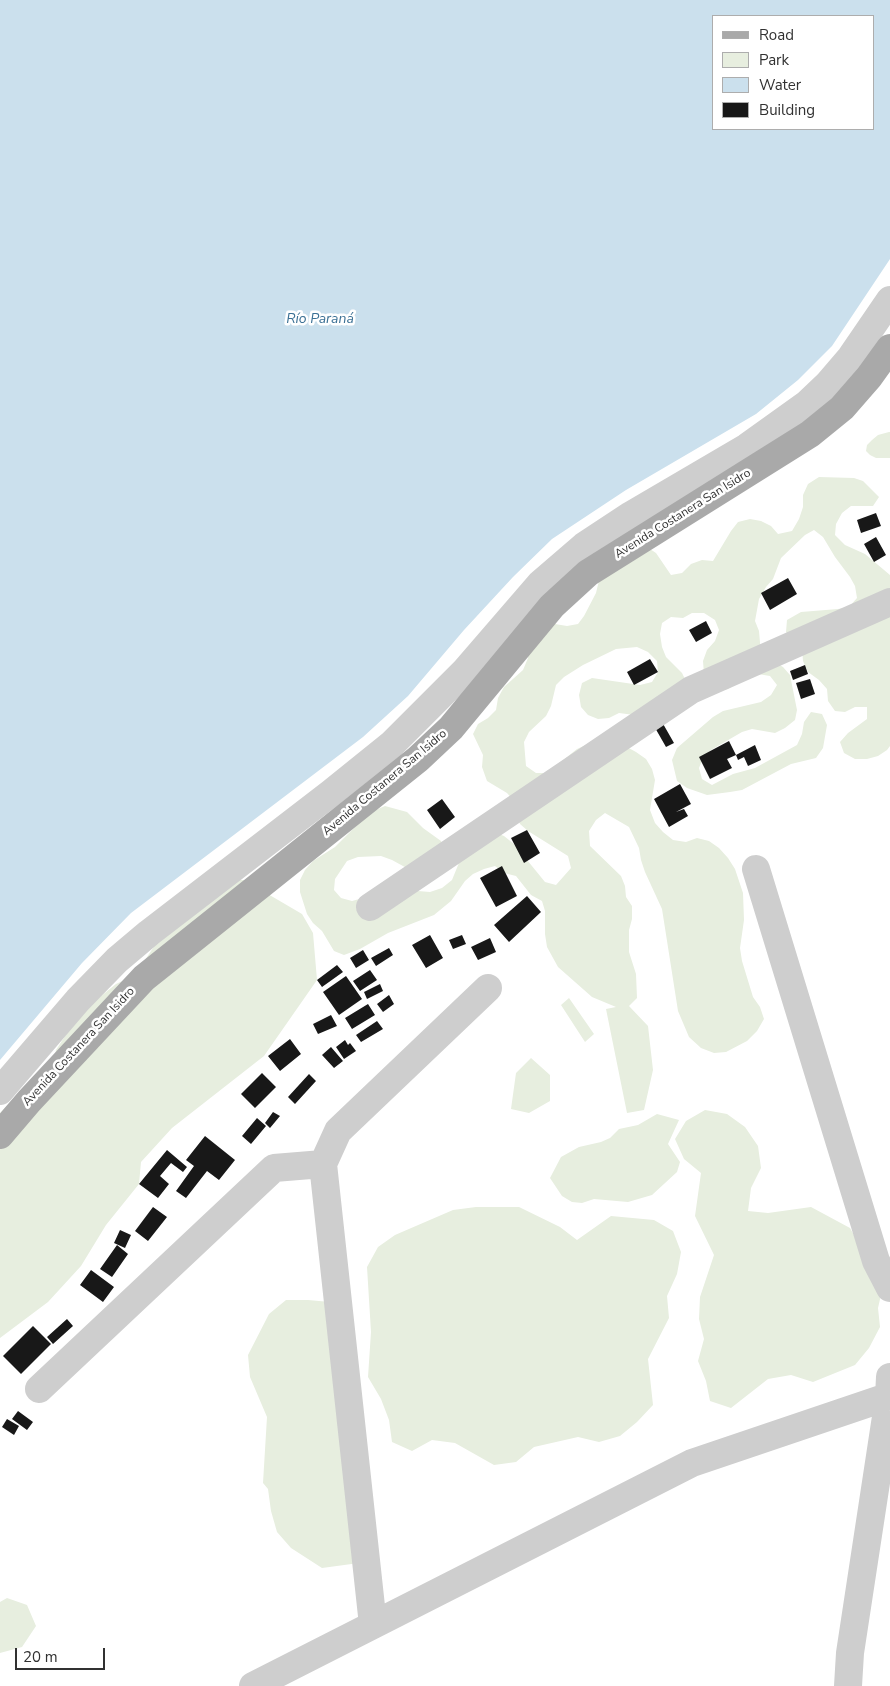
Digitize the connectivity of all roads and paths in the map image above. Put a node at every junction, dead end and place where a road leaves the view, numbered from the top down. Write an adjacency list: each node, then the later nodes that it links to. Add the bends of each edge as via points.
1 (890, 300): 7 (street, via 851,357 807,404 748,447 631,515 562,564 541,583 465,671 392,744 117,960 78,1000)
2 (890, 348): 8 (main road, Avenida Costanera San Isidro, via 842,408 810,434 588,574 552,606 451,728 144,978)
3 (890, 602): 5 (street, via 691,690)
4 (756, 869): 10 (street, via 876,1261)
5 (370, 907)
6 (488, 988): 9 (street, via 338,1131)
7 (0, 1092)
8 (0, 1136)
9 (322, 1164): 12 (street, via 274,1168); 14 (street)
10 (890, 1288)
11 (890, 1377): 13 (street)
12 (39, 1389)
13 (890, 1396): 14 (street, via 692,1463); 16 (street, via 850,1653)
14 (373, 1625): 15 (street)
15 (253, 1686)
16 (848, 1686)

